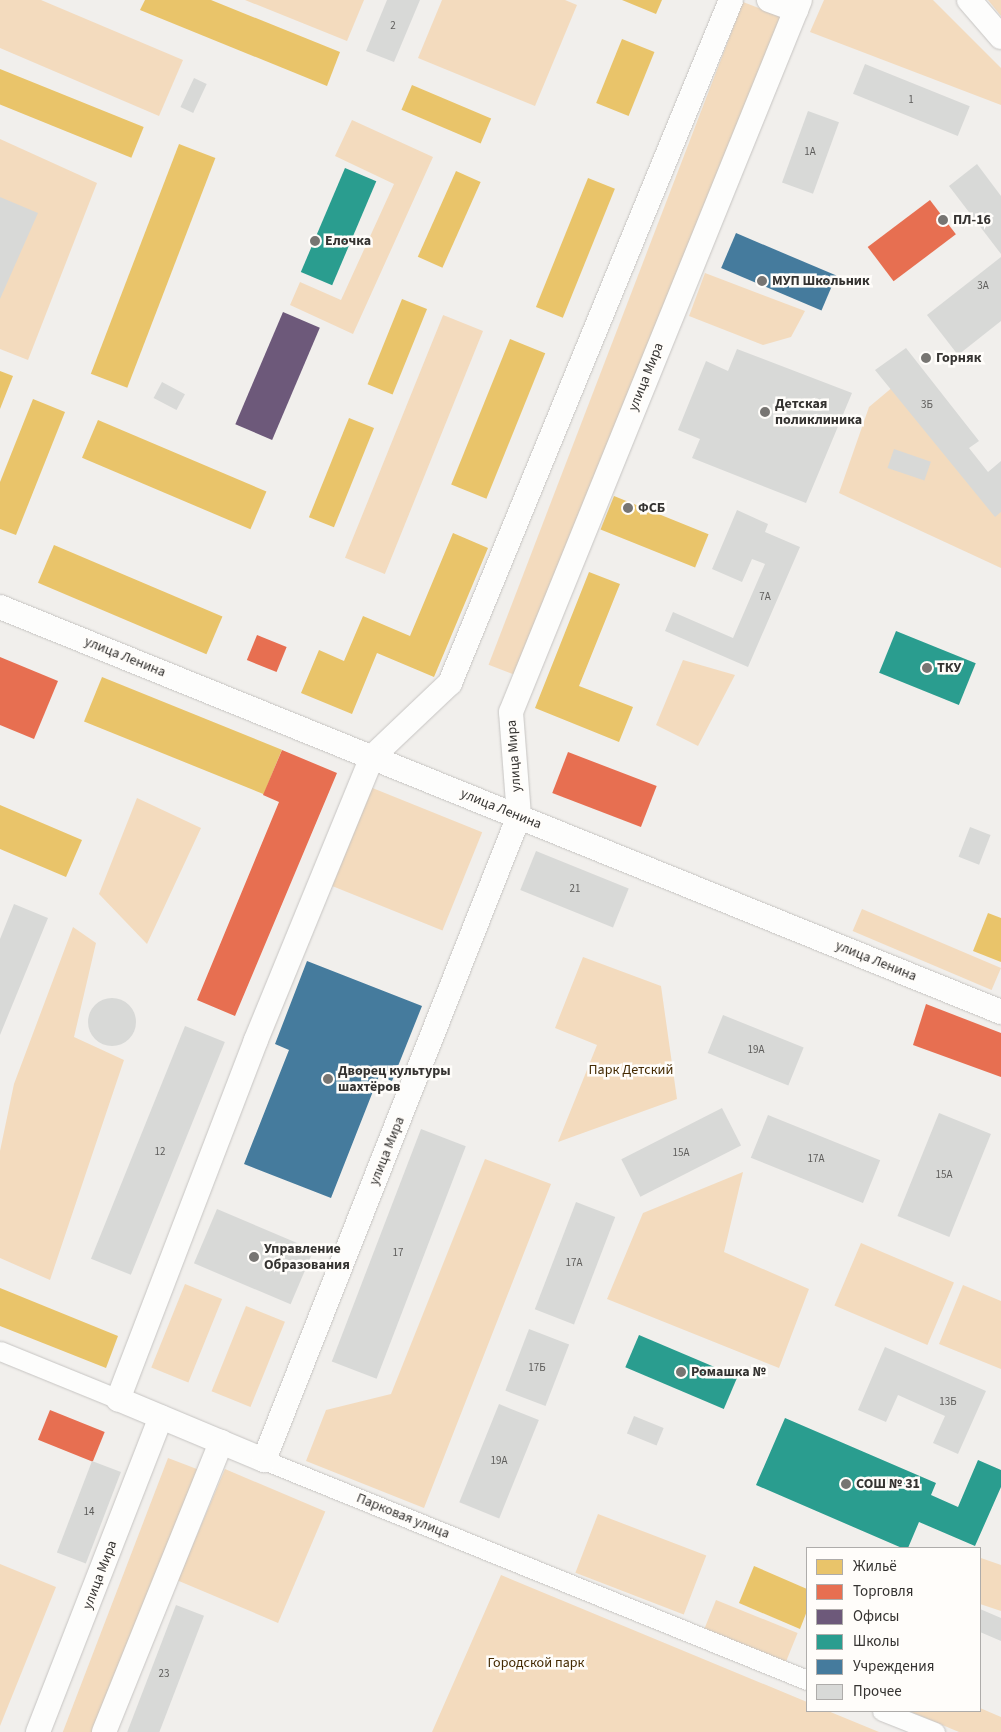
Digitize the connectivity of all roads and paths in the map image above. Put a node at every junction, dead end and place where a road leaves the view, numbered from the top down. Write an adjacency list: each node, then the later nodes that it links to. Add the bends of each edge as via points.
1 (731, 0): 7 (main road, via 450,683)
2 (769, 0): 4 (main road)
3 (969, 0): 5 (main road)
4 (798, 5): 8 (main road, улица Мира, via 511,712)
5 (1001, 37)
6 (0, 607): 7 (main road, улица Ленина)
7 (372, 756): 8 (main road, улица Ленина); 11 (main road, via 256,1040)
8 (519, 816): 9 (main road, улица Ленина); 14 (main road, улица Мира)
9 (1001, 1012)
10 (0, 1351): 11 (street, Парковая улица)
11 (118, 1399): 12 (main road, Парковая улица)
12 (161, 1417): 13 (main road, Парковая улица); 17 (main road, улица Мира)
13 (221, 1442): 14 (main road, Парковая улица); 18 (main road)
14 (264, 1460): 15 (street, Парковая улица)
15 (806, 1680)
16 (885, 1712): 19 (street)
17 (38, 1732)
18 (104, 1732)
19 (935, 1732)

